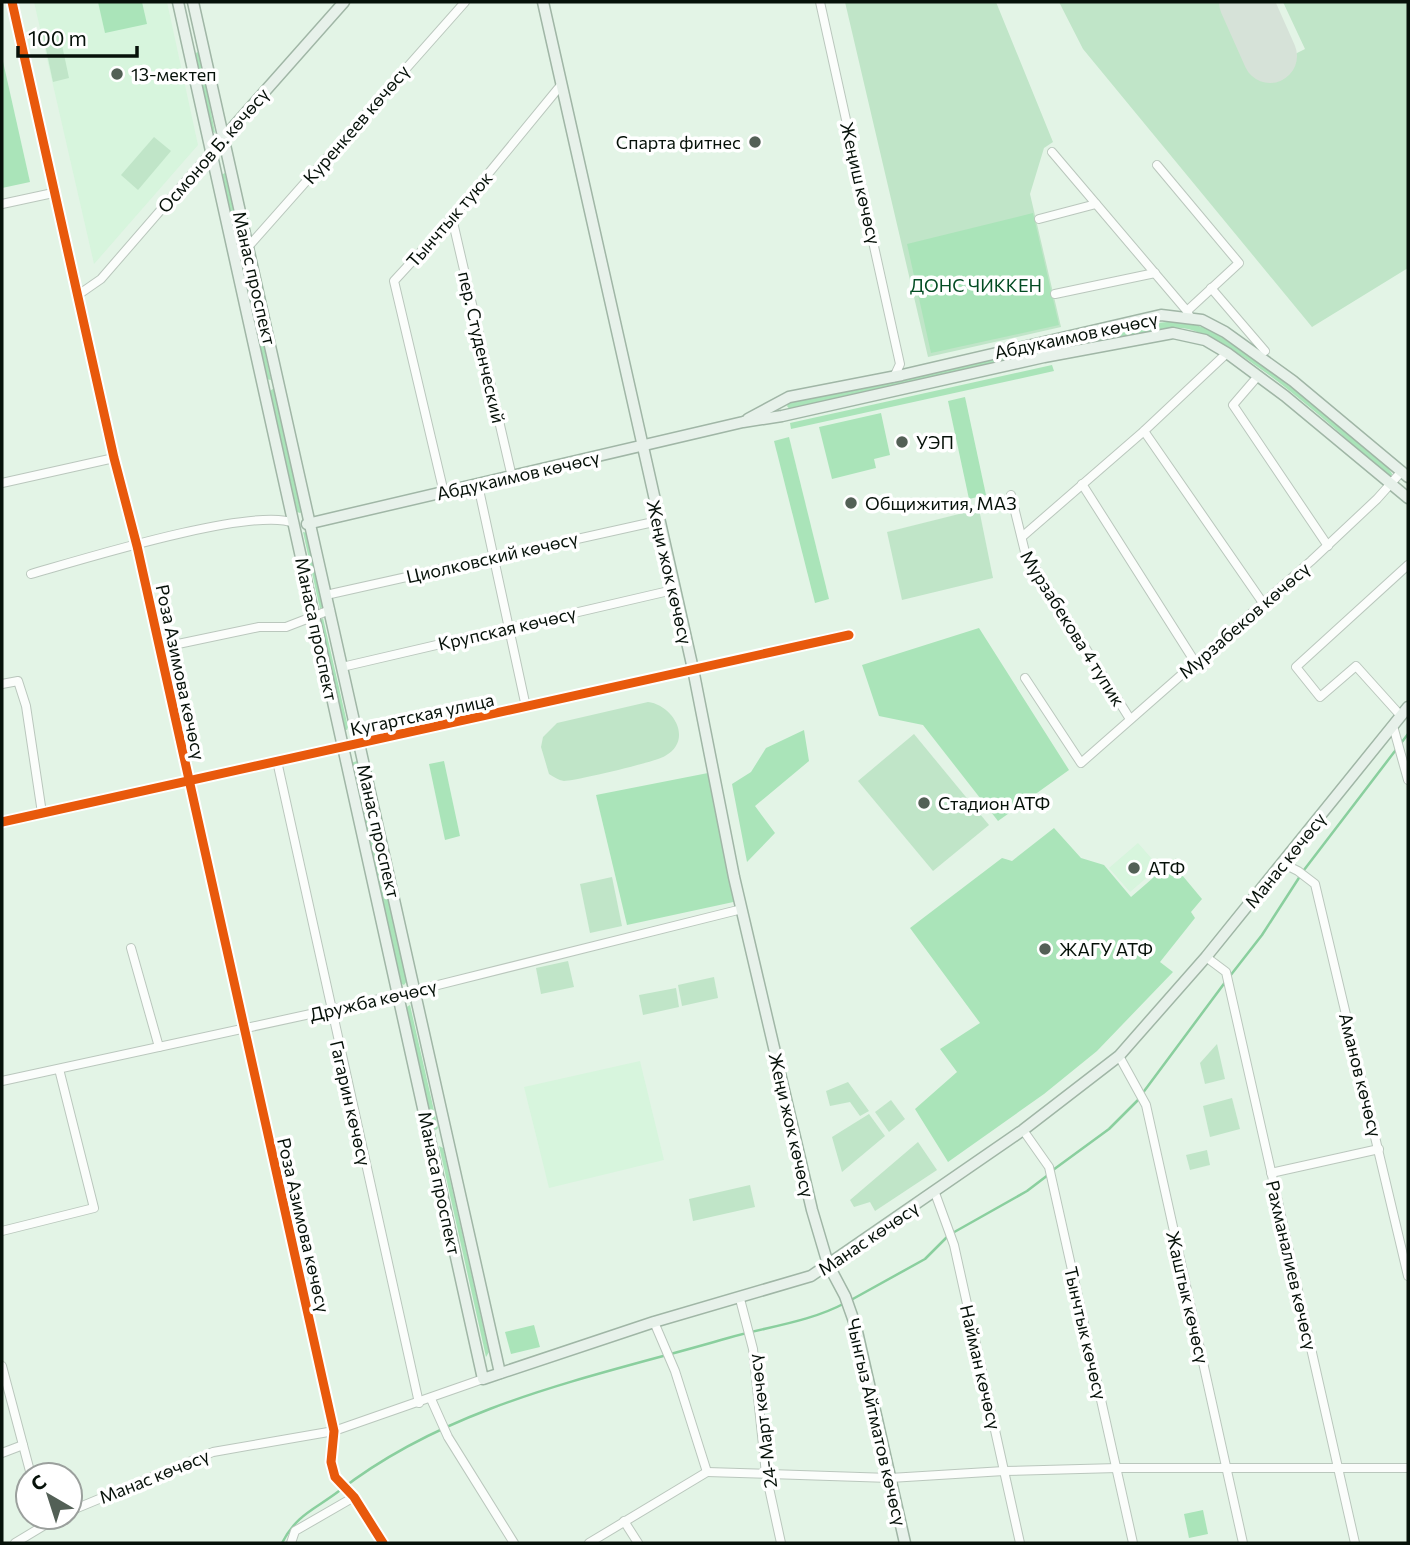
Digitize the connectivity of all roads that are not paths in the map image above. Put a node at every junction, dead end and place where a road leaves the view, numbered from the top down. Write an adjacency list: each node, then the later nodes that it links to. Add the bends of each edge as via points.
1 (12, 2): 15 (street, Роза Азимова көчөсү)
2 (178, 2): 9 (main road, Манаса проспект)
3 (193, 2): 8 (main road, Манас проспект)
4 (465, 2): 20 (street, Куренкеев көчөсү)
5 (543, 2): 10 (main road, Жеңи жок көчөсү)
6 (820, 2): 32 (street, Жеңиш көчөсү)
7 (339, 4): 11 (main road, Осмонов Б. көчөсү)
8 (204, 50): 9 (main road); 11 (main road, Манас проспект)
9 (190, 52): 12 (main road, Манаса проспект)
10 (561, 85): 18 (street, Тынчтык туюк); 40 (main road, Жеңи жок көчөсү)
11 (223, 138): 12 (main road, Осмонов Б. көчөсү); 20 (main road, Манас проспект)
12 (211, 152): 23 (main road, Манаса проспект); 26 (street, Осмонов Б. көчөсү, via 102,279)
13 (1052, 152): 17 (street)
14 (1157, 165): 24 (street, via 1239,263)
15 (54, 193): 16 (street); 26 (street, Роза Азимова көчөсү)
16 (2, 204)
17 (1096, 204): 19 (street); 22 (street)
18 (452, 218): 43 (street, пер. Студенческий); 48 (street, Тынчтык туюк, via 394,281)
19 (1039, 219)
20 (248, 247): 21 (main road, Манас проспект)
21 (254, 272): 23 (main road); 36 (main road, Манас проспект)
22 (1154, 272): 25 (street); 27 (street)
23 (239, 275): 37 (main road, Манаса проспект)
24 (1211, 288): 27 (street); 29 (street)
25 (1055, 294)
26 (78, 295): 41 (street, Роза Азимова көчөсү)
27 (1189, 314): 28 (main road, Абдукаимов көчөсү, via 1161,315); 42 (main road, Абдукаимов көчөсү, via 1255,352)
28 (1040, 341): 31 (main road); 33 (main road, Абдукаимов көчөсү)
29 (1265, 351)
30 (1227, 353): 31 (main road, Абдукаимов көчөсү, via 1205,340 1173,333); 34 (main road, Абдукаимов көчөсү); 39 (street)
31 (1044, 357): 38 (main road, Абдукаимов көчөсү)
32 (900, 364): 33 (street); 35 (street)
33 (915, 372): 35 (main road, Абдукаимов көчөсү)
34 (1258, 376): 46 (main road, Абдукаимов көчөсү); 56 (street, via 1233,405)
35 (894, 377): 38 (main road, Абдукаимов көчөсү, via 789,397)
36 (279, 382): 37 (main road); 53 (main road, Манас проспект)
37 (263, 385): 52 (main road, Манаса проспект)
38 (743, 422): 40 (main road, Абдукаимов көчөсү)
39 (1144, 431): 45 (street); 62 (street)
40 (643, 446): 43 (main road, Абдукаимов көчөсү); 51 (main road, Жеңи жок көчөсү)
41 (114, 458): 44 (street); 55 (street, Роза Азимова көчөсү)
42 (1405, 474): 46 (street, Мурзабеков көчөсү)
43 (512, 477): 47 (main road, Абдукаимов көчөсү)
44 (2, 483)
45 (1082, 484): 54 (street); 68 (street)
46 (1392, 484): 50 (main road, Абдукаимов көчөсү); 56 (street, Мурзабеков көчөсү)
47 (478, 485): 48 (main road, Абдукаимов көчөсү); 57 (street)
48 (444, 493): 53 (main road, Абдукаимов көчөсү)
49 (1011, 495): 54 (street, Мурзабекова 4 тупик)
50 (1408, 498)
51 (658, 521): 57 (street, Циолковский көчөсү); 60 (main road, Жеңи жок көчөсү)
52 (293, 523): 53 (main road, Абдукаимов көчөсү); 55 (street, via 280,519 230,524); 64 (main road, Манаса проспект)
53 (311, 524): 61 (main road, Манас проспект)
54 (1023, 536): 75 (street, Мурзабекова 4 тупик, via 1025,552)
55 (137, 546): 59 (street); 67 (street, Роза Азимова көчөсү)
56 (1328, 546): 62 (street, Мурзабеков көчөсү)
57 (493, 556): 61 (street, Циолковский көчөсү); 65 (street)
58 (1408, 565): 74 (street, via 1296,667 1321,697 1356,666)
59 (31, 574)
60 (673, 590): 65 (street, Крупская көчөсү); 70 (main road, Жеңи жок көчөсү)
61 (327, 595): 63 (main road, Манас проспект)
62 (1263, 603): 68 (street, Мурзабеков көчөсү)
63 (330, 610): 64 (street); 69 (main road, Манас проспект)
64 (314, 617): 67 (street, via 286,628 259,627); 78 (main road, Манаса проспект)
65 (508, 628): 69 (street, Крупская көчөсү); 73 (street)
66 (849, 635): 70 (street, Кугартская улица)
67 (159, 648): 80 (street, Роза Азимова көчөсү)
68 (1195, 662): 75 (street, Мурзабеков көчөсү)
69 (342, 667): 77 (main road, Манас проспект)
70 (693, 669): 73 (street, Кугартская улица); 85 (main road, Жеңи жок көчөсү)
71 (1026, 678): 75 (street, Мурзабеков көчөсү, via 1081,763)
72 (2, 684): 82 (street, via 18,681 26,706)
73 (526, 707): 77 (street, Кугартская улица)
74 (1404, 712): 76 (main road, Манас көчөсү)
75 (1130, 719)
76 (1395, 731): 81 (street); 84 (main road, Манас көчөсү)
77 (359, 744): 78 (street, Кугартская улица); 88 (main road, Манас проспект)
78 (343, 747): 79 (street, Кугартская улица); 89 (main road, Манаса проспект)
79 (276, 761): 80 (street, Кугартская улица); 90 (street, Гагарин көчөсү)
80 (188, 780): 82 (street, Кугартская улица); 91 (street, Роза Азимова көчөсү)
81 (1408, 780)
82 (42, 813): 83 (street, Кугартская улица)
83 (2, 822)
84 (1282, 863): 87 (main road, Манас көчөсү); 99 (street, Аманов көчөсү, via 1315,884)
85 (742, 909): 88 (street, Дружба көчөсү); 103 (main road, Жеңи жок көчөсү)
86 (131, 948): 92 (street)
87 (1206, 957): 93 (main road, Манас көчөсү); 100 (street, Рахманалиев көчөсү, via 1226,972)
88 (415, 991): 89 (street, Дружба көчөсү); 97 (main road, Манас проспект)
89 (398, 995): 90 (street, Дружба көчөсү); 98 (main road, Манаса проспект)
90 (330, 1010): 91 (street, Дружба көчөсү); 111 (street, Гагарин көчөсү)
91 (245, 1028): 92 (street, Дружба көчөсү); 112 (street, Роза Азимова көчөсү)
92 (159, 1047): 94 (street, Дружба көчөсү)
93 (1119, 1056): 96 (main road, Манас көчөсү); 120 (street, Жаштык көчөсү, via 1146,1105)
94 (59, 1069): 95 (street, Дружба көчөсү); 102 (street, via 94,1208)
95 (2, 1081)
96 (1023, 1130): 101 (main road, Манас көчөсү); 116 (street, Тынчтык көчөсү, via 1049,1167)
97 (447, 1136): 98 (street); 108 (main road, Манас проспект)
98 (430, 1139): 109 (main road, Манаса проспект)
99 (1379, 1149): 100 (street); 104 (street, Аманов көчөсү)
100 (1271, 1173): 118 (street, Рахманалиев көчөсү)
101 (934, 1193): 103 (main road, Манас көчөсү); 119 (street, Найман көчөсү, via 954,1245)
102 (2, 1231)
103 (828, 1264): 105 (main road, Манас көчөсү, via 811,1276); 123 (main road, Чынгыз Айтматов көчөсү, via 850,1308)
104 (1408, 1276)
105 (740, 1299): 106 (main road, Манас көчөсү); 122 (street, 24-Март көчөсү, via 753,1349)
106 (654, 1322): 108 (main road, Манас көчөсү); 121 (street, via 675,1371)
107 (2, 1366): 113 (street)
108 (500, 1373): 109 (main road, Манас көчөсү)
109 (483, 1379): 110 (street, Манас көчөсү)
110 (431, 1399): 111 (street, Манас көчөсү); 131 (street, via 448,1437)
111 (419, 1404): 112 (street, Манас көчөсү)
112 (334, 1431): 124 (street, Роза Азимова көчөсү, via 331,1462 335,1477); 125 (street, Манас көчөсү, via 213,1452)
113 (23, 1444): 114 (street); 115 (street)
114 (2, 1453)
115 (27, 1461)
116 (1117, 1468): 119 (street); 120 (street); 137 (street, Тынчтык көчөсү)
117 (1408, 1468): 118 (street)
118 (1339, 1470): 120 (street); 139 (street, Рахманалиев көчөсү)
119 (1004, 1471): 123 (street); 136 (street, Найман көчөсү)
120 (1228, 1471): 138 (street, Жаштык көчөсү)
121 (706, 1472): 122 (street); 126 (street)
122 (766, 1474): 123 (street); 134 (street, 24-Март көчөсү)
123 (891, 1478): 135 (main road, Чынгыз Айтматов көчөсү)
124 (352, 1495): 129 (street, via 295,1531); 130 (street)
125 (84, 1505)
126 (624, 1521): 132 (street); 133 (street)
127 (31, 1531): 128 (street)
128 (15, 1543)
129 (291, 1543)
130 (383, 1543)
131 (514, 1543)
132 (589, 1543)
133 (638, 1543)
134 (781, 1543)
135 (905, 1543)
136 (1020, 1543)
137 (1133, 1543)
138 (1243, 1543)
139 (1356, 1543)

